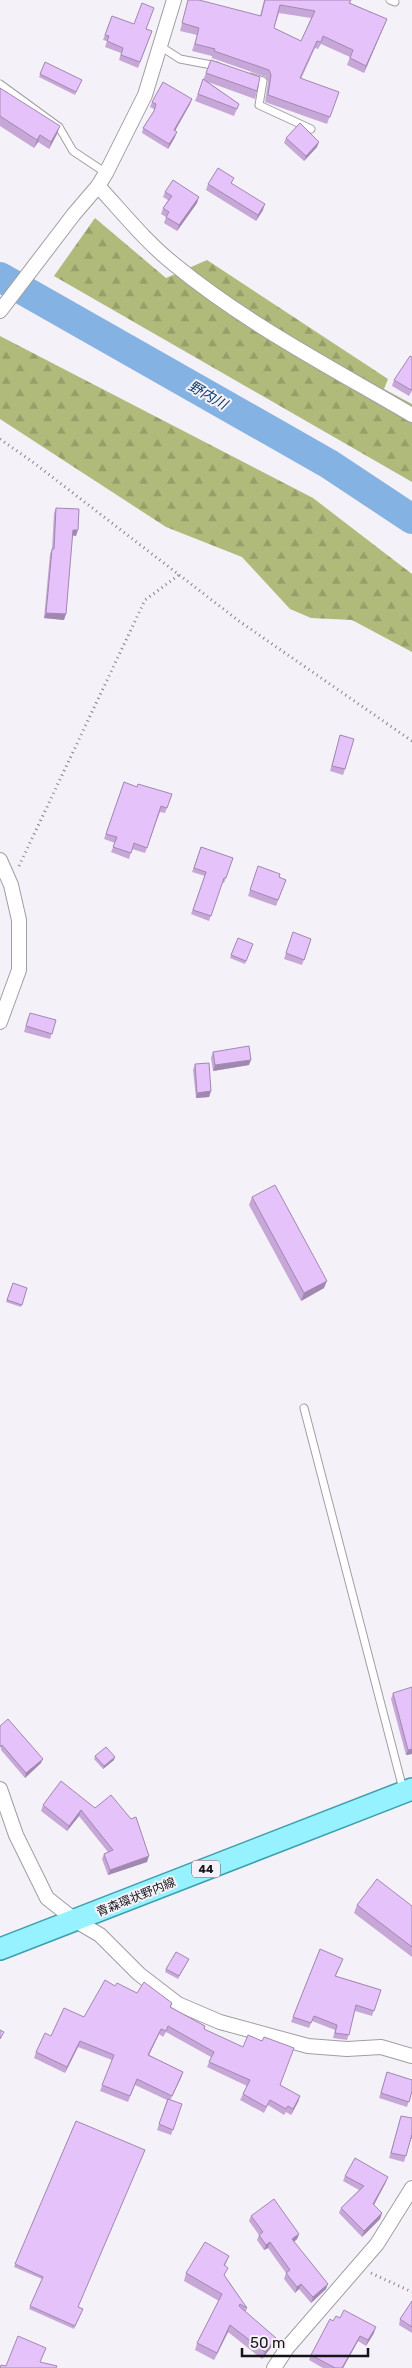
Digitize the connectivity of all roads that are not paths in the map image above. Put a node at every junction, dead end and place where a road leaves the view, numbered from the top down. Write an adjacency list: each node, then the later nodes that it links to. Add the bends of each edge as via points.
1 (174, 0): 2 (street)
2 (160, 46): 3 (lane, via 180,59); 7 (street, via 145,95)
3 (228, 69)
4 (245, 75): 6 (lane, via 263,81 259,105)
5 (0, 84): 7 (lane, via 59,127 73,151)
6 (311, 129)
7 (106, 173): 8 (street)
8 (98, 186): 9 (street); 10 (street, via 174,265 234,308)
9 (0, 311)
10 (412, 415)
11 (0, 860): 12 (street, via 11,884 19,920 18,970)
12 (0, 1022)
13 (304, 1408): 15 (lane)
14 (0, 1789): 16 (street, via 16,1835 47,1898)
15 (408, 1790): 16 (main road, 青森環状野内線 / 44)
16 (76, 1921): 17 (main road, 青森環状野内線 / 44); 18 (street, via 100,1935 139,1974 178,2004 220,2022 308,2046 381,2047)
17 (0, 1949)
18 (412, 2056)
19 (412, 2188): 20 (street, via 398,2214 360,2266 287,2348)
20 (274, 2368)

